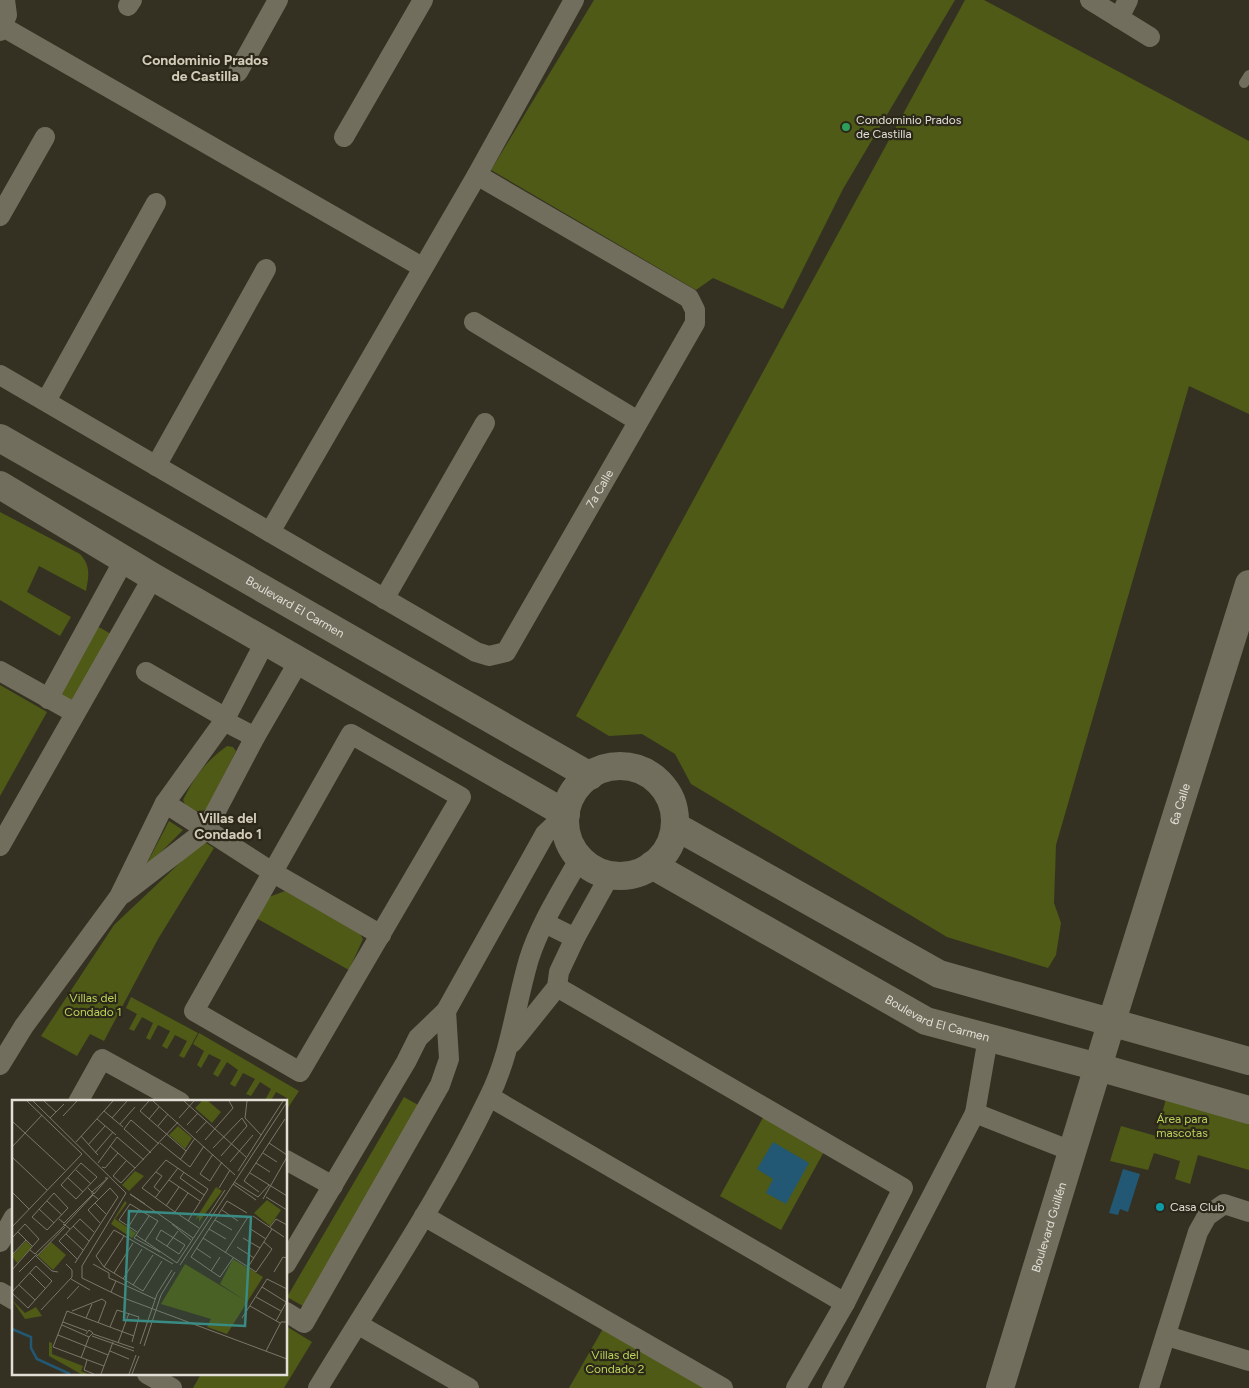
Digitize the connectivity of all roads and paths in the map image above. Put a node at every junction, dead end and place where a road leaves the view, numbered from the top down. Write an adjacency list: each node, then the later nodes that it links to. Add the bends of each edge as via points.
1 (5, 0): 8 (street, via 7,15)
2 (278, 0): 10 (street)
3 (423, 0): 12 (street)
4 (1090, 0): 7 (street)
5 (1128, 0): 7 (street)
6 (571, 1): 13 (street)
7 (1119, 18): 9 (street)
8 (2, 29): 16 (street)
9 (1150, 37)
10 (238, 72)
11 (45, 137): 15 (street)
12 (344, 138)
13 (477, 175): 16 (street); 21 (street, 7a Calle, via 689,298 695,310 695,323)
14 (156, 203): 20 (street)
15 (0, 216)
16 (422, 267): 26 (street)
17 (266, 269): 24 (street)
18 (474, 322): 21 (street)
19 (0, 375): 20 (street)
20 (46, 401): 24 (street)
21 (638, 422): 30 (street, 7a Calle, via 506,652 489,656 476,652)
22 (485, 423): 30 (street)
23 (0, 438): 39 (main road, Boulevard El Carmen)
24 (156, 466): 26 (street)
25 (0, 485): 27 (main road)
26 (270, 532): 30 (street)
27 (124, 560): 28 (main road); 35 (street)
28 (153, 577): 31 (main road); 36 (street)
29 (1249, 584): 55 (main road, 6a Calle)
30 (384, 599)
31 (266, 640): 32 (main road); 37 (street)
32 (299, 661): 38 (street); 41 (main road)
33 (0, 671): 35 (street)
34 (146, 672): 37 (street)
35 (48, 698): 36 (street)
36 (75, 713): 44 (street)
37 (225, 719): 38 (street); 40 (street)
38 (255, 737): 43 (street)
39 (590, 776): 41 (main road, via 571,796); 42 (main road, via 598,770 617,766 636,768 653,777 666,791 674,809)
40 (165, 803): 43 (street); 49 (street)
41 (566, 814): 45 (main road, via 566,833); 54 (street, via 545,834)
42 (675, 826): 46 (main road, via 671,843 662,858); 55 (main road, via 940,974)
43 (206, 830): 47 (street); 49 (street)
44 (0, 846)
45 (580, 858): 48 (main road, via 598,872); 50 (street)
46 (652, 865): 48 (main road, via 632,875); 56 (main road, Boulevard El Carmen, via 926,1021)
47 (272, 872): 51 (street); 51 (street, via 194,1011 300,1072); 51 (street, via 351,734 461,797)
48 (610, 875): 52 (street)
49 (119, 897): 59 (street, via 24,1026)
50 (545, 923): 52 (street); 57 (street, via 530,958)
51 (381, 935)
52 (575, 938): 53 (street, via 559,972)
53 (556, 987): 57 (street); 76 (street, via 903,1188)
54 (446, 1011): 68 (street, via 418,1038); 77 (street, via 449,1059 440,1085 304,1323)
55 (1111, 1024): 58 (main road); 60 (main road, 6a Calle)
56 (988, 1038): 60 (main road, Boulevard El Carmen); 65 (street)
57 (510, 1046): 61 (street)
58 (1249, 1061)
59 (0, 1065)
60 (1098, 1067): 64 (main road, Boulevard El Carmen); 66 (main road, Boulevard Guillén)
61 (490, 1097): 70 (street); 76 (street)
62 (79, 1100): 63 (street, via 102,1059)
63 (176, 1100)
64 (1249, 1110)
65 (975, 1113): 66 (street); 88 (street)
66 (1074, 1152): 89 (main road, Boulevard Guillén)
67 (288, 1161): 68 (street)
68 (333, 1186): 73 (street)
69 (1249, 1212): 79 (street, via 1224,1204 1207,1216 1198,1232)
70 (424, 1216): 78 (street); 86 (street)
71 (12, 1221): 72 (street)
72 (0, 1242)
73 (288, 1261)
74 (0, 1292): 75 (street)
75 (12, 1299)
76 (844, 1303): 87 (street)
77 (288, 1313)
78 (359, 1325): 84 (street); 85 (street)
79 (1167, 1336): 80 (street); 90 (street)
80 (1249, 1362)
81 (151, 1376): 83 (street)
82 (180, 1376): 83 (street)
83 (172, 1388)
84 (318, 1388)
85 (469, 1388)
86 (723, 1388)
87 (796, 1388)
88 (832, 1388)
89 (1000, 1388)
90 (1149, 1388)

